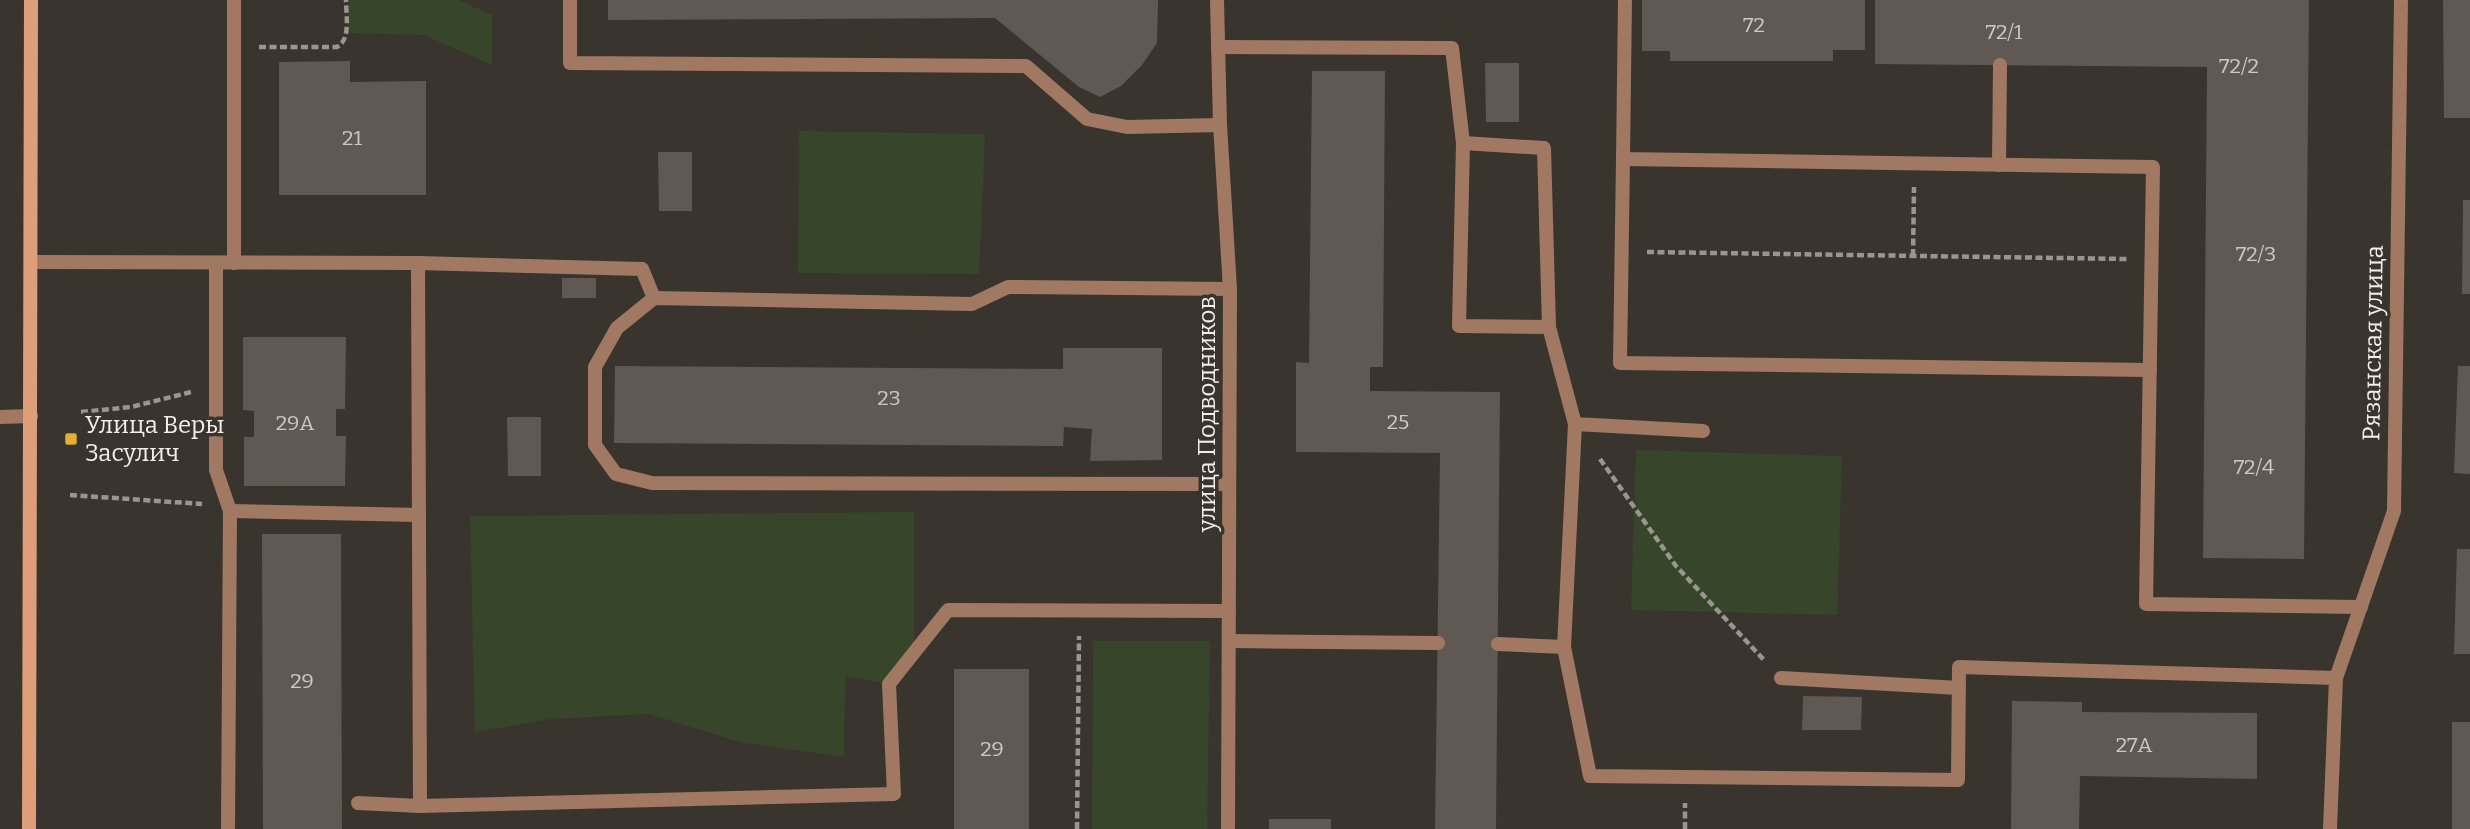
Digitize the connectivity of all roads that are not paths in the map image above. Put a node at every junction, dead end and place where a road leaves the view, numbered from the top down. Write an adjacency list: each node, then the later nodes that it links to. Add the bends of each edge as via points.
1 (31, 0): 13 (main road)
2 (234, 0): 15 (street)
3 (570, 0): 9 (street, via 570,63 1026,66 1087,119 1127,127)
4 (1217, 0): 7 (street, улица Подводников)
5 (1625, 0): 11 (street)
6 (2401, 0): 28 (street, Рязанская улица, via 2394,511)
7 (1218, 47): 9 (street, улица Подводников); 10 (street, via 1452,48)
8 (2000, 65): 12 (street)
9 (1220, 125): 17 (street, улица Подводников)
10 (1463, 143): 19 (street, via 1544,148); 19 (street, via 1459,326)
11 (1623, 159): 12 (street); 20 (street, via 1620,363)
12 (1998, 165): 20 (street, via 2153,167)
13 (32, 262): 14 (street); 21 (main road)
14 (216, 262): 15 (street); 26 (street, via 216,471)
15 (234, 262): 16 (street)
16 (418, 263): 18 (street, via 642,269); 27 (street)
17 (1230, 289): 18 (street, via 1008,288 972,304); 25 (street, улица Подводников)
18 (654, 298): 25 (street, via 617,328 595,367 596,445 616,474 652,483)
19 (1549, 327): 23 (street)
20 (2150, 370): 28 (street, via 2146,604)
21 (31, 416): 22 (street); 39 (main road)
22 (0, 417)
23 (1575, 424): 24 (street); 33 (street)
24 (1703, 431)
25 (1229, 485): 29 (street, улица Подводников)
26 (230, 511): 27 (street); 40 (street)
27 (419, 515): 38 (street)
28 (2361, 607): 35 (street, Рязанская улица)
29 (1229, 611): 30 (street, улица Подводников); 38 (street, via 948,610 889,684 894,794)
30 (1229, 641): 31 (street); 41 (street, улица Подводников)
31 (1438, 643)
32 (1498, 644): 33 (street)
33 (1564, 647): 36 (street, via 1590,776 1958,780)
34 (1781, 678): 36 (street)
35 (2336, 678): 36 (street, via 1959,667); 42 (street, Рязанская улица)
36 (1959, 688)
37 (358, 803): 38 (street)
38 (420, 806)
39 (29, 829)
40 (228, 829)
41 (1228, 829)
42 (2330, 829)

